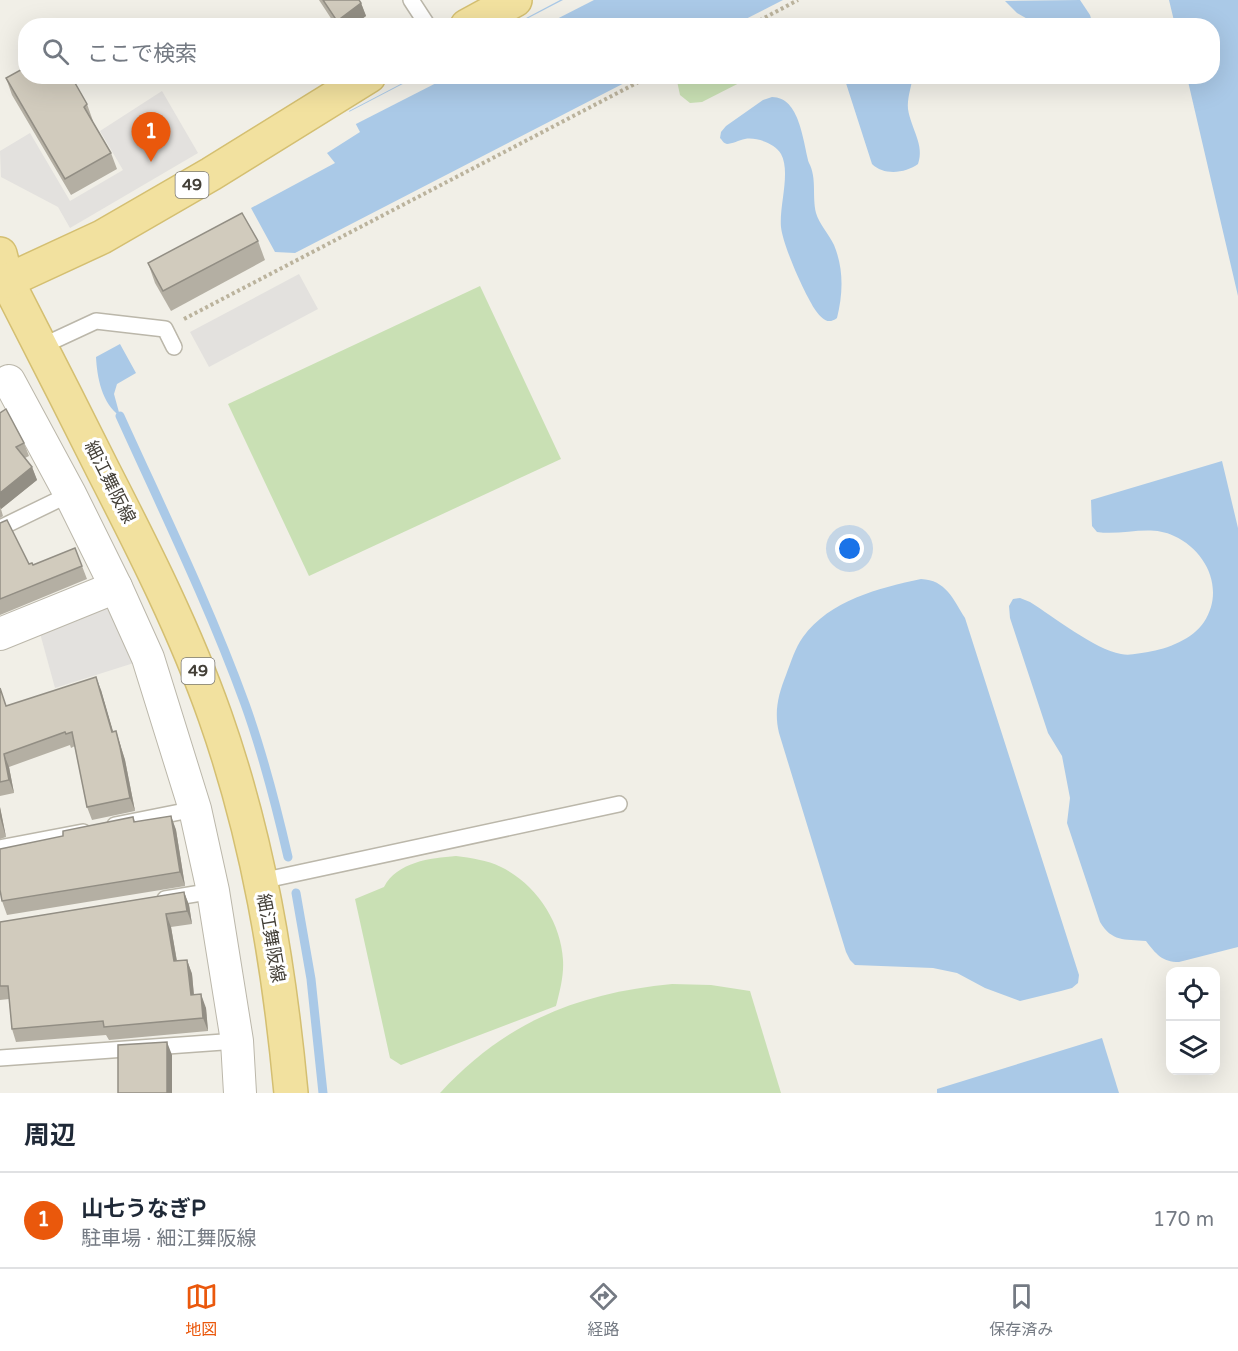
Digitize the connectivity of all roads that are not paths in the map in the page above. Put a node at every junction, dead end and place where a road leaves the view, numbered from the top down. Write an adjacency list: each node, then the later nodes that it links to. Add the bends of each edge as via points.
1 (411, 0): 3 (lane)
2 (515, 0): 4 (main road)
3 (423, 18)
4 (482, 18)
5 (356, 84): 6 (main road, 細江舞阪線 / 49, via 102,237)
6 (2, 270): 7 (main road, 細江舞阪線 / 49)
7 (40, 346): 8 (lane, via 96,321 165,329); 17 (main road, 細江舞阪線 / 49, via 151,563 191,654 232,768)
8 (174, 347)
9 (4, 381): 10 (street)
10 (70, 494): 11 (lane); 12 (street)
11 (0, 528)
12 (116, 587): 13 (street); 15 (street, via 148,658)
13 (0, 634)
14 (619, 804): 17 (lane)
15 (195, 809): 16 (lane); 18 (street)
16 (0, 848)
17 (261, 881): 23 (main road, 細江舞阪線 / 49, via 279,984)
18 (213, 891): 19 (lane); 20 (street)
19 (154, 901)
20 (237, 1041): 21 (lane); 22 (street)
21 (0, 1058)
22 (240, 1093)
23 (291, 1093)

